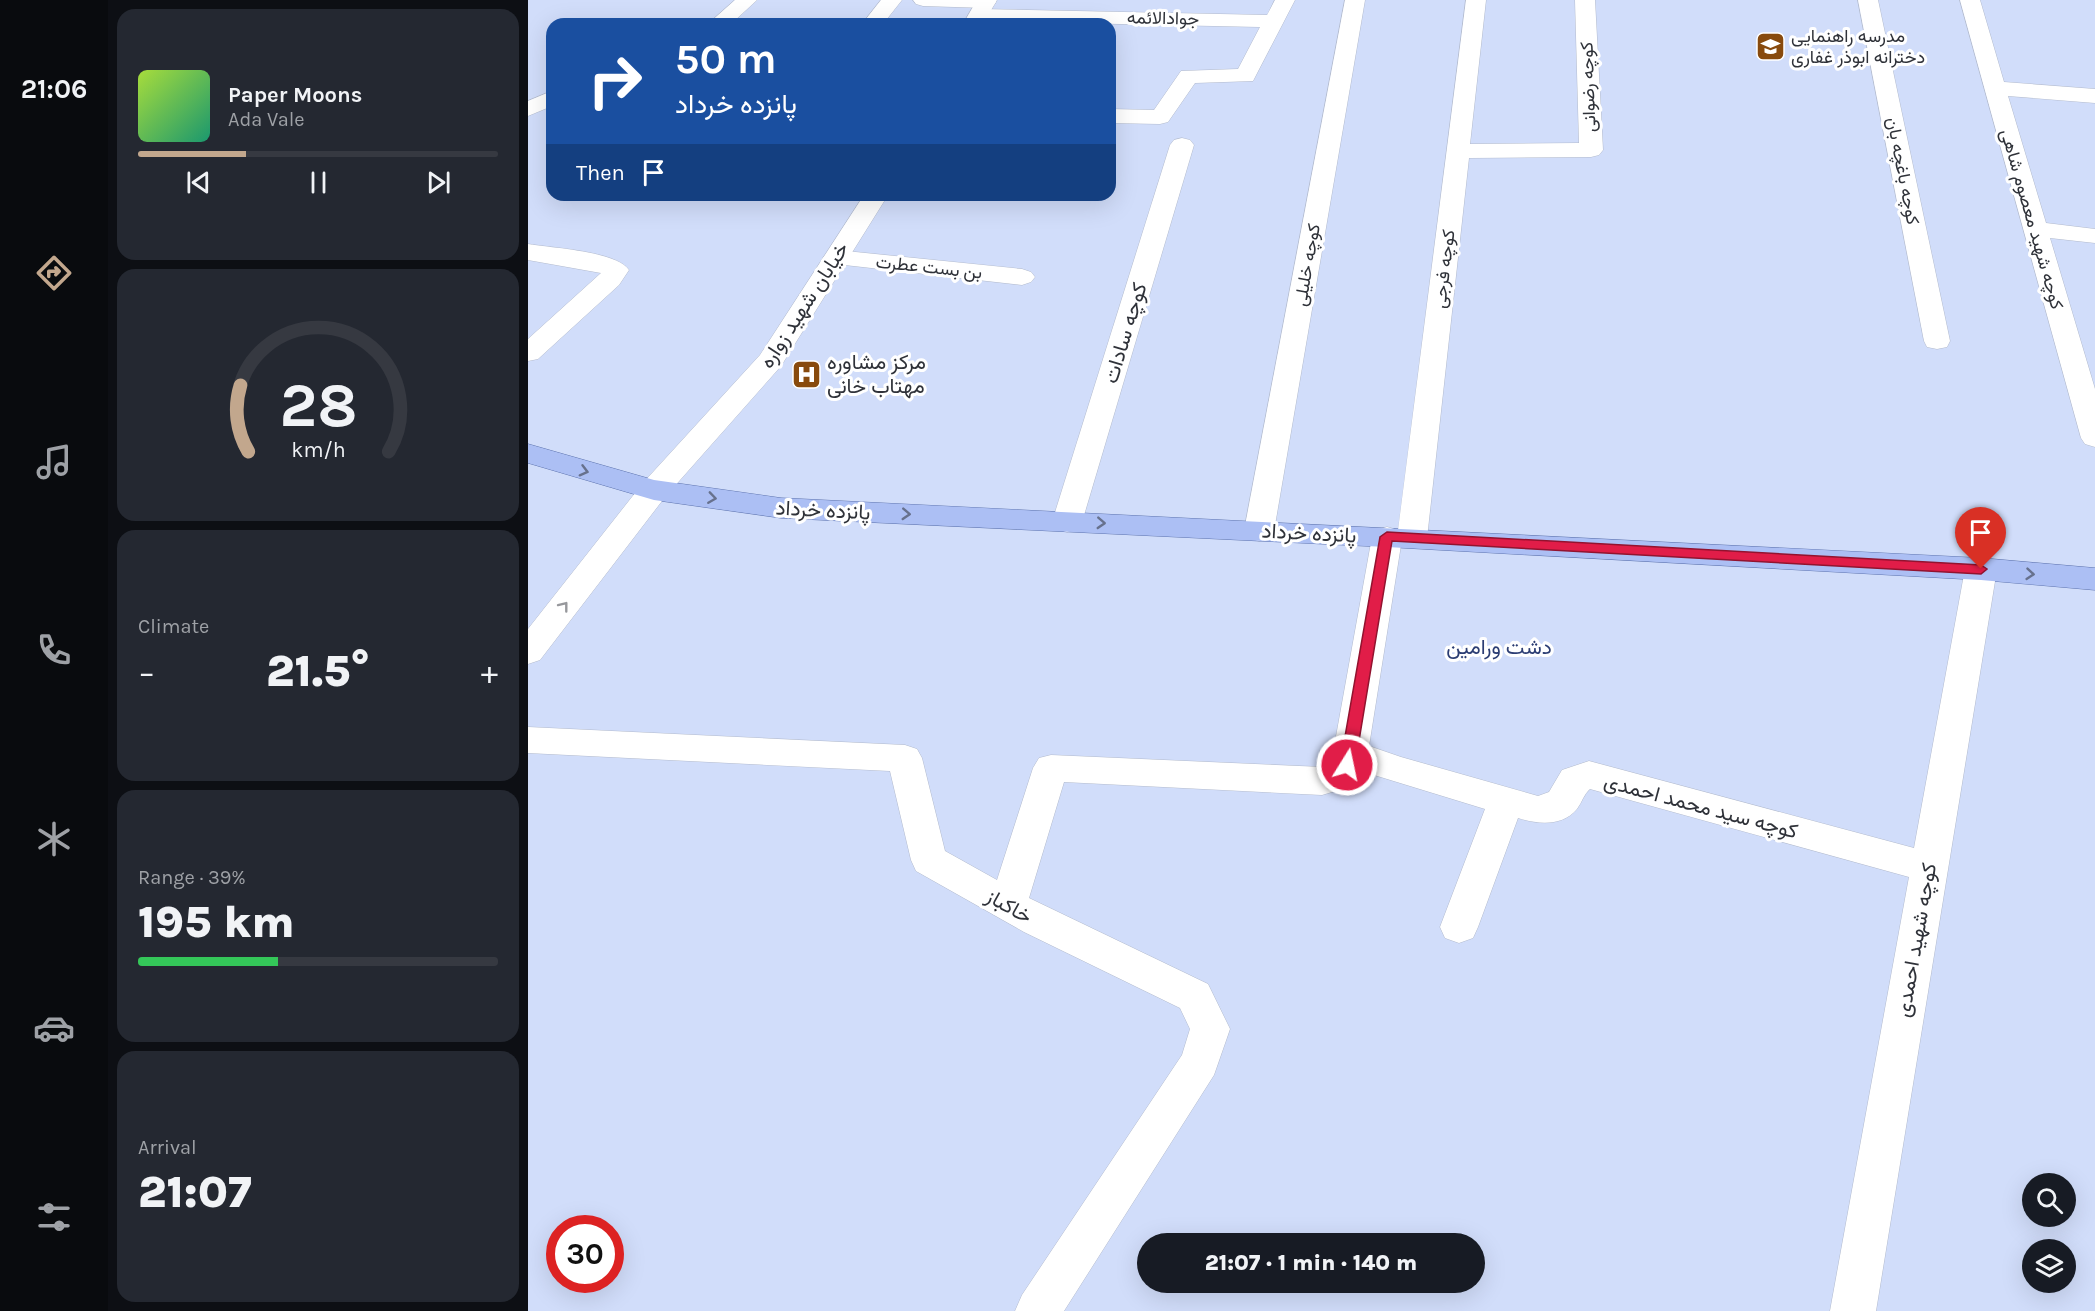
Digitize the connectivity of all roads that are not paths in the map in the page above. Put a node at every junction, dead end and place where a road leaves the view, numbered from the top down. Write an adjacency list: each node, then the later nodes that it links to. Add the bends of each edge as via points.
1 (747, 0): 11 (street)
2 (892, 0): 12 (street)
3 (923, 0): 10 (street, جوادالائمه)
4 (1286, 0): 13 (street)
5 (1355, 0): 33 (street, کوچه خلیلی)
6 (1476, 0): 20 (street, کوچه فرجی)
7 (1585, 0): 20 (street, کوچه رضوانی, via 1591,150)
8 (1868, 0): 27 (street, کوچه باغچه بان)
9 (1970, 0): 14 (street, کوچه شهید معصوم شاهی)
10 (981, 10): 13 (street, جوادالائمه)
11 (725, 18)
12 (877, 18)
13 (1275, 21): 18 (street, via 1245,76 1189,76 1160,117)
14 (1995, 88): 15 (street); 22 (street, کوچه شهید معصوم شاهی)
15 (2095, 96)
16 (546, 101): 17 (street)
17 (528, 110)
18 (1116, 116)
19 (1182, 145): 32 (street, کوچه سادات)
20 (1458, 151): 34 (street, کوچه فرجی)
21 (872, 201): 25 (street, خیابان شهید زواره)
22 (2035, 229): 23 (street); 29 (street, کوچه شهید معصوم شاهی)
23 (2095, 236)
24 (528, 252): 28 (street, via 603,264 616,270 610,280)
25 (836, 258): 26 (street, بن بست عطرت); 31 (street, خیابان شهید زواره, via 771,360)
26 (1022, 277)
27 (1937, 341)
28 (528, 353)
29 (2095, 438)
30 (528, 453): 31 (main road, پانزده خرداد, one-way to 31)
31 (654, 490): 32 (main road, پانزده خرداد, one-way to 32, via 781,508); 37 (street, خیابان شهید زواره, one-way to 31)
32 (1067, 522): 33 (main road, پانزده خرداد, one-way to 33)
33 (1259, 531): 34 (main road, پانزده خرداد)
34 (1399, 537): 35 (main road, پانزده خرداد); 39 (street, کوچه فرجی)
35 (1981, 569): 36 (main road, پانزده خرداد, one-way to 36); 41 (street, کوچه شهید احمدی)
36 (2095, 579)
37 (528, 652)
38 (528, 740): 42 (street, خاکباز, via 905,758 929,860)
39 (1345, 765): 40 (street, کوچه سید محمد احمدی, via 1394,769); 42 (street, via 1322,780 1051,768)
40 (1506, 801): 41 (street, کوچه سید محمد احمدی, via 1538,810 1553,809 1563,801 1575,780 1589,776); 43 (street)
41 (1928, 867): 45 (street, کوچه شهید احمدی)
42 (1008, 906): 44 (street, خاکباز, via 1194,996 1210,1029 1200,1062)
43 (1459, 927)
44 (1038, 1311)
45 (1852, 1311)

